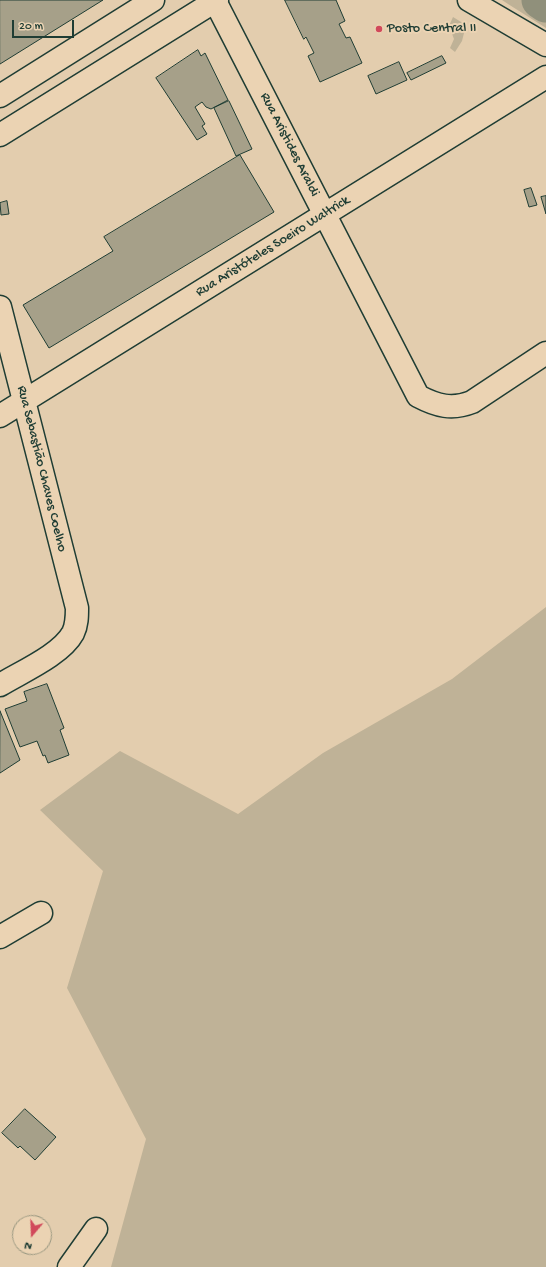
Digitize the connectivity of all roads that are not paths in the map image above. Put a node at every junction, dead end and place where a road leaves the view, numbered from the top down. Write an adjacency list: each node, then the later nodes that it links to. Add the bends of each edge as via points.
1 (153, 0): 6 (street)
2 (216, 0): 7 (street); 8 (street, Rua Aristides Araldi)
3 (469, 0): 4 (street)
4 (546, 45)
5 (546, 77): 8 (street, Rua Aristóteles Soeiro Waltrick)
6 (0, 96)
7 (0, 136)
8 (325, 214): 10 (street, Rua Aristides Araldi, via 418,396 444,407 460,407 472,402); 11 (street, Rua Aristóteles Soeiro Waltrick)
9 (0, 307): 11 (street, Rua Sebastião Chaves Coelho)
10 (546, 353)
11 (24, 401): 12 (street, Rua Aristóteles Soeiro Waltrick); 13 (street, Rua Sebastião Chaves Coelho, via 77,608 77,620 74,631 59,649)
12 (0, 416)
13 (0, 686)
14 (41, 913): 15 (street)
15 (0, 938)
16 (96, 1229): 17 (street)
17 (69, 1267)

